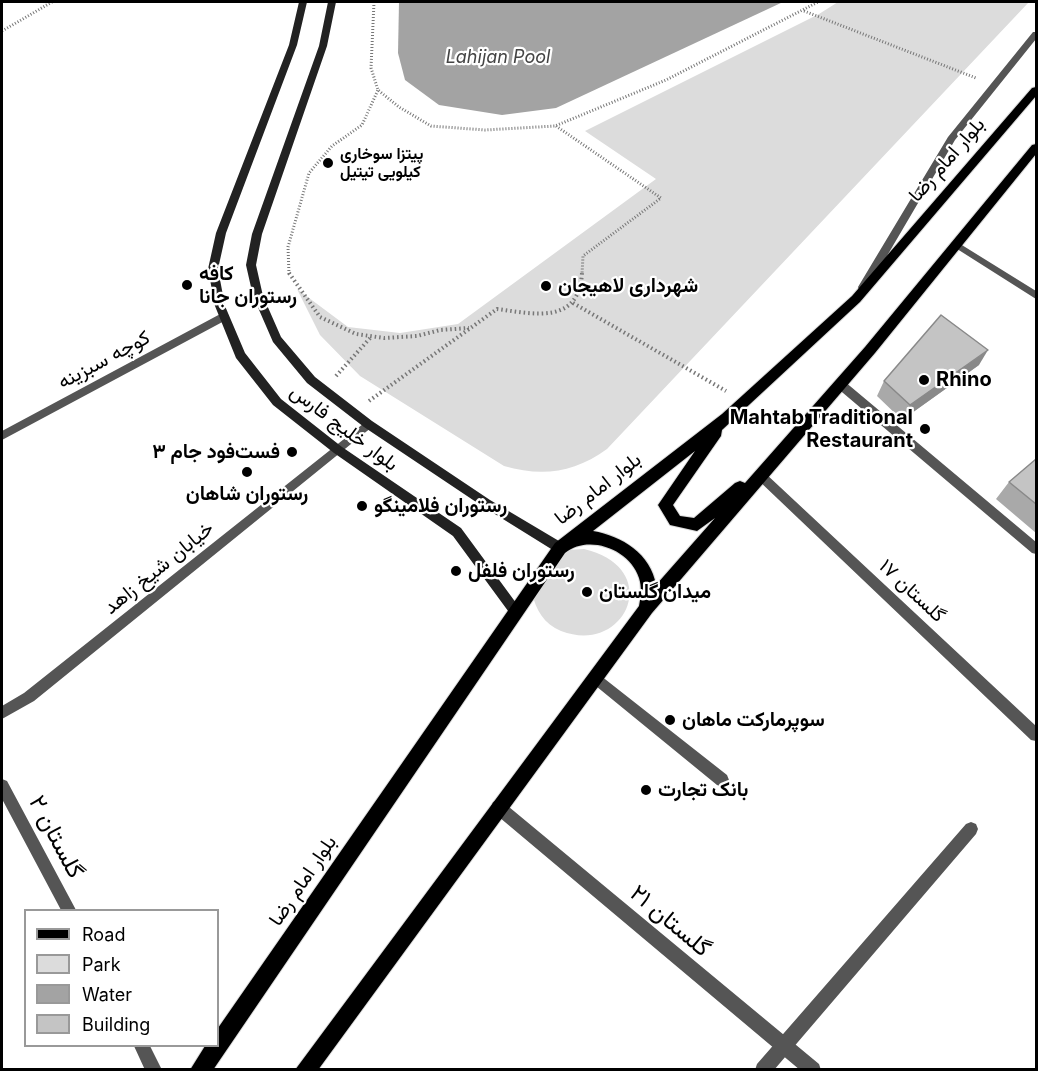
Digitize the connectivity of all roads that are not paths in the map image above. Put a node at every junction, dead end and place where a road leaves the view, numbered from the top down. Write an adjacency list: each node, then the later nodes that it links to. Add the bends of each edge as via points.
1 (303, 2): 9 (main road, بلوار خلیج فارس, via 293,45 221,233 213,269)
2 (332, 2): 12 (main road, بلوار خلیج فارس, via 323,46 257,234 251,265 258,296 278,339 311,380)
3 (1036, 34): 8 (street, via 951,140)
4 (1036, 90): 8 (main road, بلوار امام رضا)
5 (1036, 147): 6 (main road)
6 (957, 245): 7 (street); 10 (main road)
7 (1036, 296)
8 (856, 299): 11 (main road, بلوار امام رضا)
9 (224, 316): 13 (street, کوچه سبزینه); 15 (main road, بلوار خلیج فارس, via 240,355 277,402)
10 (840, 384): 14 (main road); 18 (street)
11 (727, 418): 14 (main road, via 665,505 675,521 697,525); 17 (main road, بلوار امام رضا)
12 (368, 424): 15 (street, خیابان شیخ زاهد); 17 (main road, بلوار خلیج فارس, via 486,503)
13 (2, 436)
14 (792, 441): 16 (main road)
15 (338, 450): 20 (main road, بلوار خلیج فارس, via 457,532); 22 (street, خیابان شیخ زاهد, via 29,697)
16 (761, 476): 19 (main road); 23 (street, گلستان ۱۷)
17 (564, 544): 19 (main road, via 589,537 611,542 629,552 643,568 649,588); 20 (main road, بلوار امام رضا)
18 (1036, 549)
19 (646, 608): 21 (main road)
20 (515, 611): 29 (main road, بلوار امام رضا)
21 (596, 678): 24 (street); 26 (main road)
22 (2, 713)
23 (1036, 735)
24 (722, 780)
25 (2, 786): 28 (street, گلستان ۲)
26 (498, 807): 30 (street, گلستان ۲۱); 35 (main road)
27 (971, 829): 30 (street)
28 (68, 909)
29 (219, 1042)
30 (784, 1045): 36 (street); 37 (street, گلستان ۲۱)
31 (142, 1047): 33 (street)
32 (216, 1047): 34 (main road, بلوار امام رضا)
33 (154, 1070)
34 (200, 1070)
35 (304, 1070)
36 (763, 1070)
37 (813, 1070)

